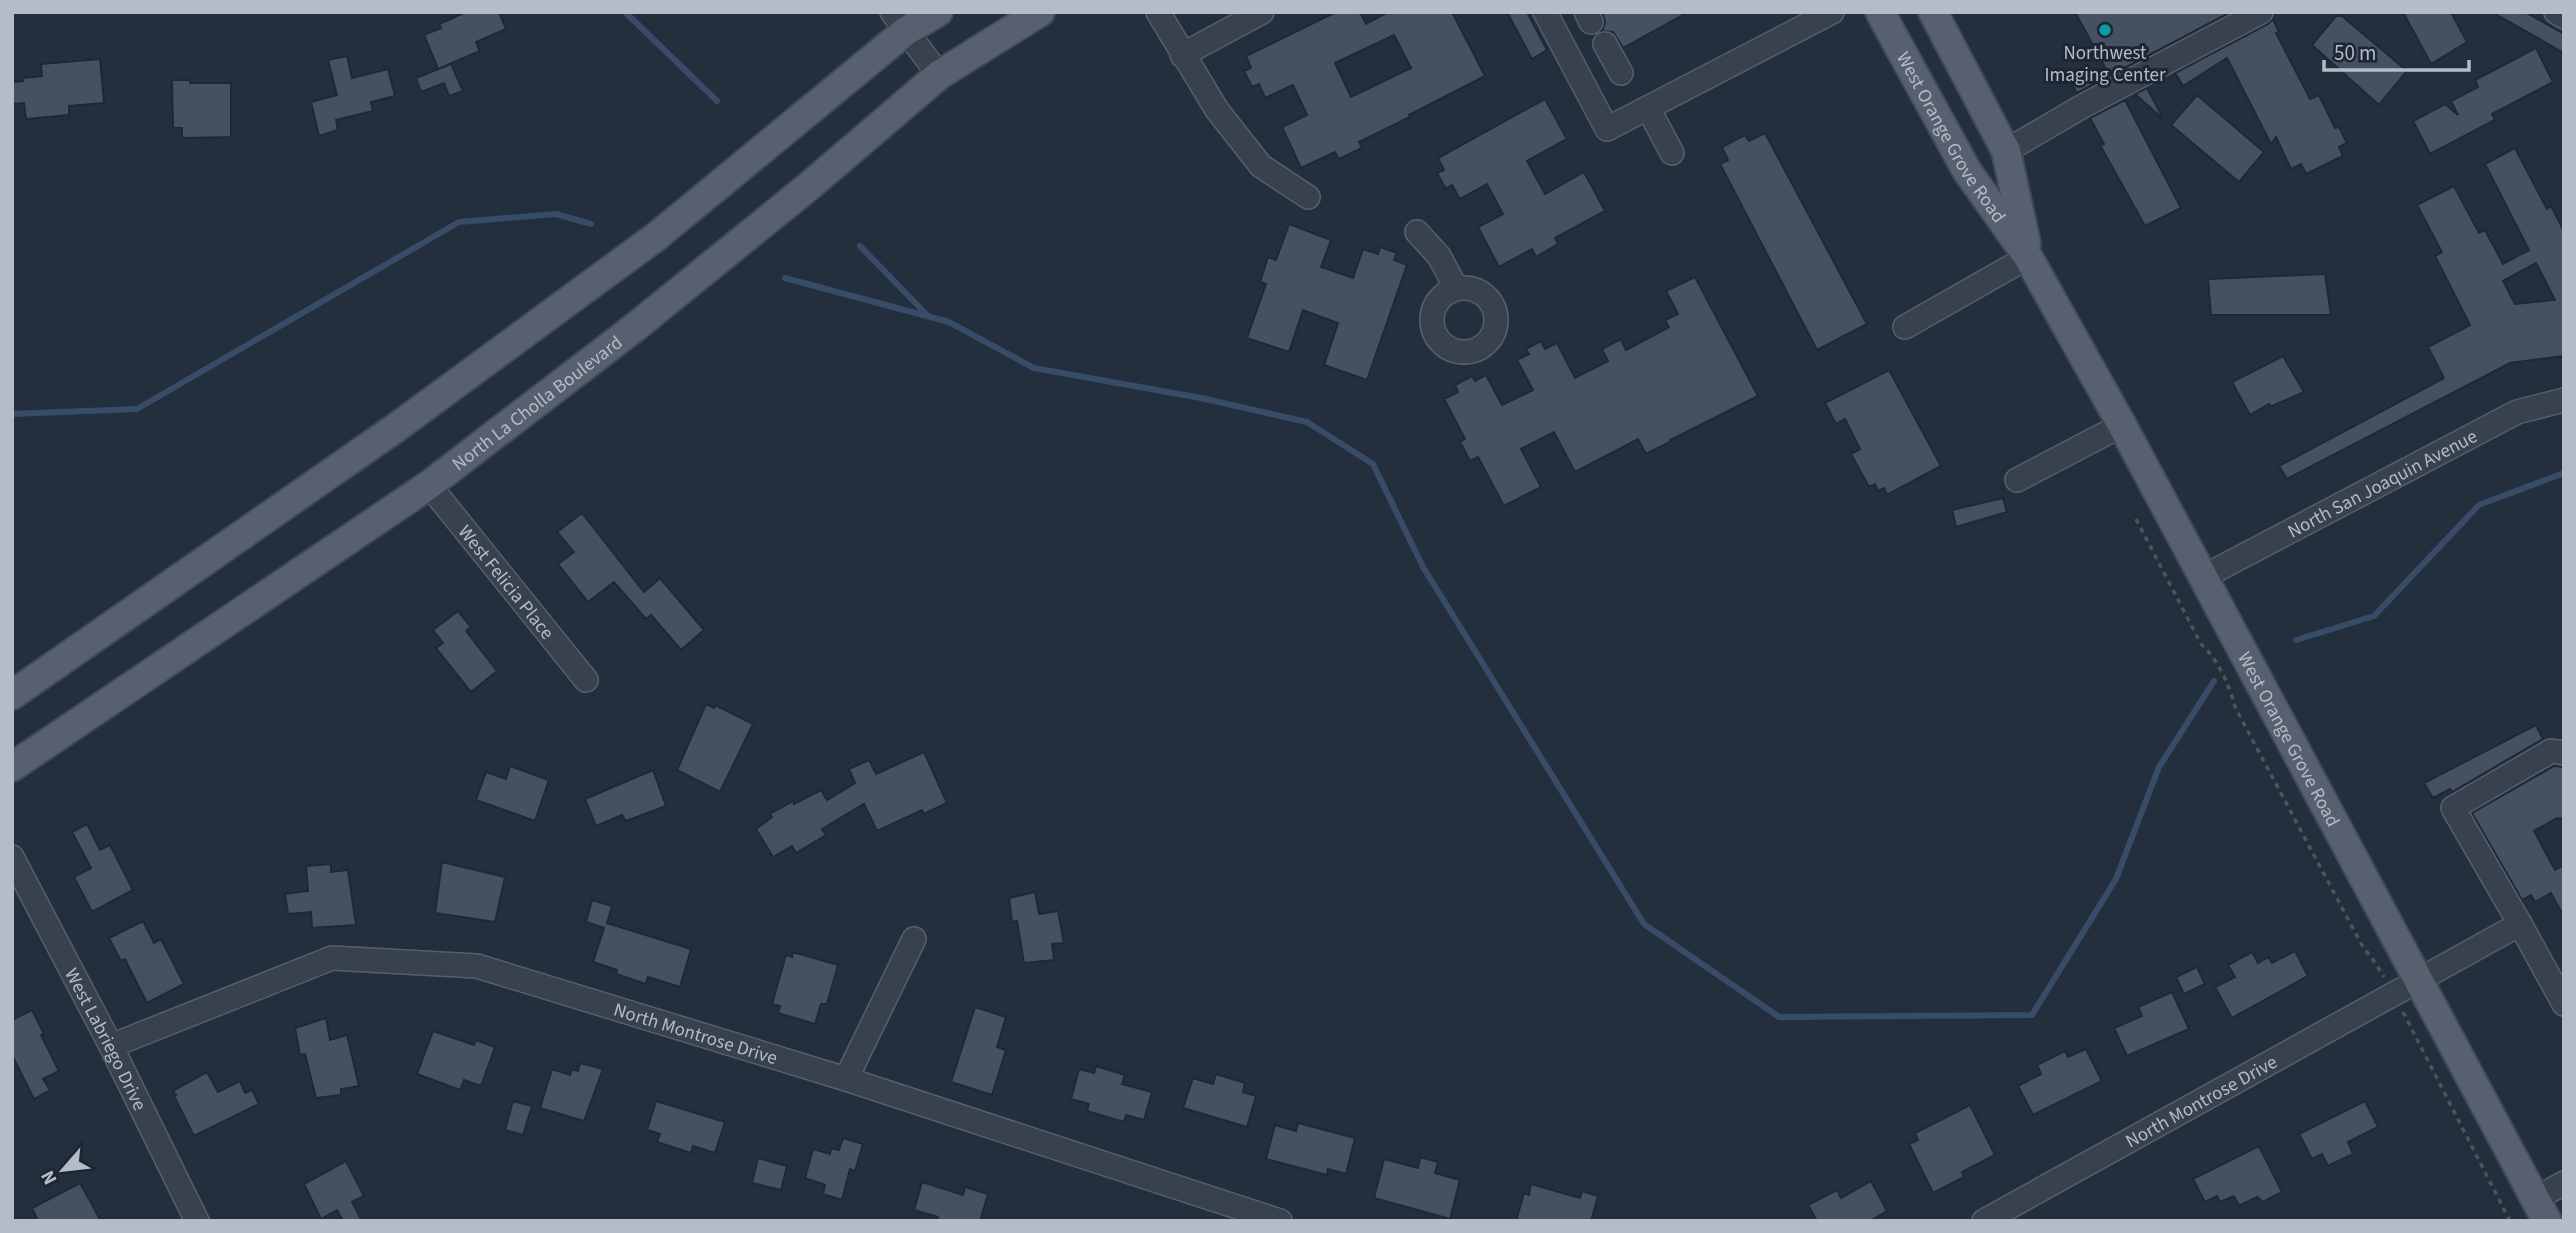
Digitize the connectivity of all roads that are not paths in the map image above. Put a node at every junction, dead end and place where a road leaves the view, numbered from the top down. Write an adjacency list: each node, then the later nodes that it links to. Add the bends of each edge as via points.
1 (938, 12): 12 (main road)
2 (1040, 12): 16 (main road, North La Cholla Boulevard)
3 (1158, 12): 14 (street)
4 (1262, 12): 14 (street)
5 (1545, 12): 17 (street, via 1607,129)
6 (1832, 12): 17 (street)
7 (1880, 12): 22 (main road, West Orange Grove Road, via 1967,171)
8 (1933, 12): 18 (main road, West Orange Grove Road)
9 (2261, 12): 18 (street)
10 (2556, 12): 11 (street)
11 (2564, 17)
12 (899, 21): 16 (street); 31 (main road, via 657,236 397,427)
13 (1605, 44): 15 (street)
14 (1182, 55): 20 (street, via 1261,166)
15 (1621, 73)
16 (939, 75): 28 (main road, North La Cholla Boulevard, via 645,319)
17 (1648, 108): 19 (street)
18 (2006, 151): 22 (main road, West Orange Grove Road)
19 (1672, 153)
20 (1308, 197)
21 (1417, 232): 23 (street, via 1439,256)
22 (2028, 257): 24 (street); 26 (main road, West Orange Grove Road)
23 (1456, 288)
24 (1905, 327)
25 (2564, 400): 29 (street, North San Joaquin Avenue, via 2517,412)
26 (2122, 425): 27 (street); 29 (main road, West Orange Grove Road)
27 (2017, 480)
28 (429, 485): 30 (street, West Felicia Place); 33 (main road, North La Cholla Boulevard)
29 (2205, 576): 37 (main road, West Orange Grove Road)
30 (586, 680)
31 (12, 695)
32 (2564, 753): 35 (street, via 2551,751 2453,808)
33 (12, 767)
34 (12, 857): 39 (street, West Labriego Drive)
35 (2520, 924): 37 (street, North Montrose Drive); 38 (street)
36 (914, 939): 40 (street)
37 (2419, 981): 42 (main road, West Orange Grove Road); 45 (street, North Montrose Drive)
38 (2564, 1004)
39 (111, 1046): 40 (street, North Montrose Drive, via 332,958 477,966); 43 (street, West Labriego Drive)
40 (846, 1079): 44 (street, North Montrose Drive)
41 (2564, 1184): 42 (street)
42 (2541, 1210)
43 (197, 1221)
44 (1280, 1221)
45 (1984, 1221)

